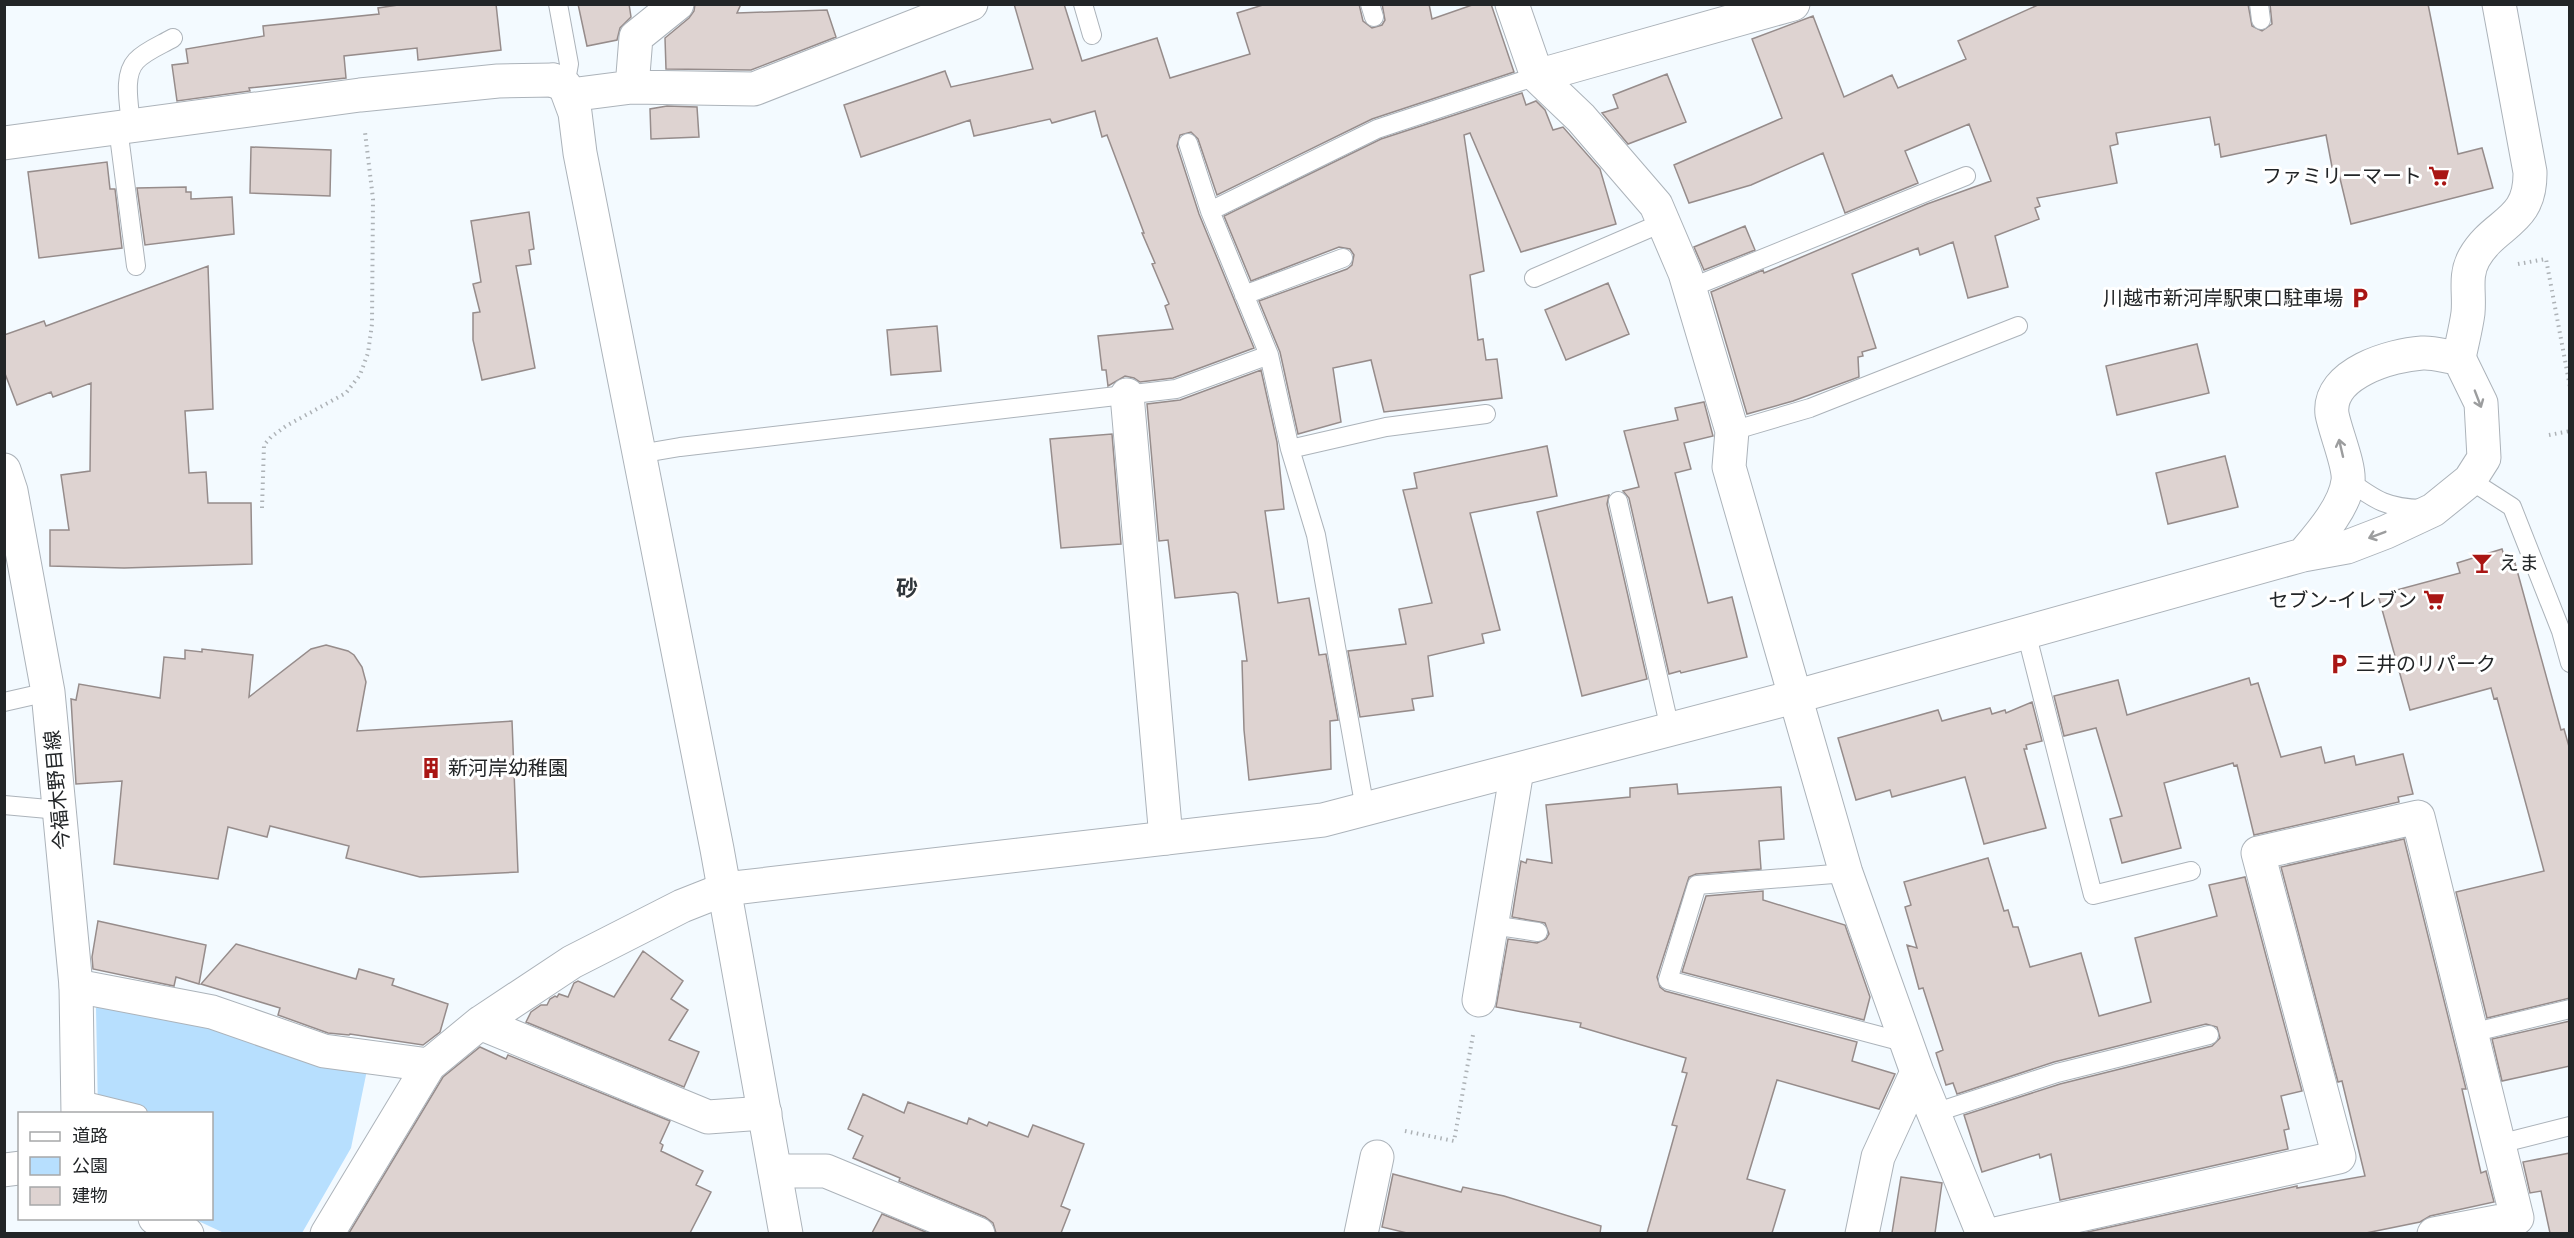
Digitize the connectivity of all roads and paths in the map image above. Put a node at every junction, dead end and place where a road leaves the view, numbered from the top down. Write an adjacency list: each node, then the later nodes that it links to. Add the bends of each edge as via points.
1 (558, 4): 11 (lane, via 569,64)
2 (677, 4): 12 (street, via 636,37)
3 (972, 4): 12 (street, via 754,89)
4 (1083, 4): 8 (lane)
5 (1512, 4): 10 (street)
6 (1793, 4): 10 (street)
7 (2499, 4): 28 (street, via 2530,188 2524,207 2473,259 2467,279 2468,314)
8 (1092, 35)
9 (173, 38): 14 (lane, via 137,60 130,70)
10 (1537, 76): 18 (lane, via 1377,129); 19 (street, via 1581,118 1649,196)
11 (562, 87): 12 (street); 13 (street, via 498,81); 36 (street)
12 (632, 87)
13 (360, 95): 14 (street); 41 (path, via 373,199 368,353 360,375 346,393 286,426 264,445)
14 (124, 127): 15 (street); 22 (lane)
15 (4, 143)
16 (1188, 143): 18 (lane)
17 (1966, 176): 24 (lane)
18 (1210, 211): 25 (lane)
19 (1664, 222): 23 (lane); 24 (street)
20 (1343, 258): 25 (lane)
21 (2513, 265): 29 (path, via 2546,259)
22 (136, 266)
23 (1534, 278)
24 (1690, 288): 32 (street)
25 (1244, 295): 27 (lane)
26 (2018, 326): 32 (lane, via 1810,408)
27 (1269, 355): 30 (lane, via 1176,389); 35 (lane)
28 (2459, 358): 38 (street, one-way to 28, via 2332,411 2337,392 2351,376 2378,361 2424,353); 39 (street, one-way to 39, via 2481,403 2484,458)
29 (2570, 387)
30 (1127, 395): 36 (lane); 54 (street)
31 (1486, 414): 35 (lane, via 1386,427)
32 (1732, 431): 47 (street, via 1729,467)
33 (2569, 431): 34 (path)
34 (2549, 435)
35 (1290, 449): 52 (lane, via 1316,535)
36 (639, 454): 57 (street)
37 (4, 470): 46 (street, 今福木野目線)
38 (2348, 480): 42 (lane, via 2395,508); 43 (street, via 2337,509)
39 (2470, 480): 42 (street); 45 (lane, via 2512,507)
40 (1618, 501): 49 (lane)
41 (262, 508)
42 (2433, 510): 43 (street, one-way to 43, via 2347,547)
43 (2303, 555): 44 (street)
44 (2026, 632): 47 (street); 55 (lane, via 2093,895)
45 (2570, 663)
46 (48, 692): 48 (lane); 53 (street, 今福木野目線)
47 (1794, 697): 49 (street); 56 (street)
48 (4, 702)
49 (1670, 729): 50 (street)
50 (1517, 770): 52 (street); 58 (street)
51 (4, 804): 53 (lane)
52 (1365, 809): 54 (street, via 1323,820)
53 (59, 810): 60 (street, 今福木野目線)
54 (1166, 838): 57 (street)
55 (2191, 871)
56 (1846, 873): 66 (street); 66 (lane, via 1697,885 1668,980)
57 (725, 889): 63 (street, via 682,906 572,962); 70 (street)
58 (1492, 925): 59 (lane); 61 (street)
59 (1538, 932)
60 (76, 986): 67 (street, via 212,1012 324,1051); 68 (street, 今福木野目線)
61 (1479, 1000): 74 (path, via 1454,1141 1385,1127)
62 (2570, 1009): 64 (lane)
63 (480, 1023): 67 (street); 70 (street, via 708,1117)
64 (2471, 1033): 73 (street); 85 (street, via 2418,817 2258,854 2338,1157)
65 (2209, 1035): 71 (lane, via 2057,1073)
66 (1912, 1058): 71 (street); 83 (street, via 1878,1157)
67 (429, 1065): 79 (street)
68 (78, 1106): 69 (lane)
69 (129, 1112)
70 (765, 1113): 75 (street)
71 (1934, 1113): 84 (street)
72 (2570, 1126): 73 (lane)
73 (2499, 1144): 77 (street)
74 (1377, 1157): 82 (street)
75 (775, 1171): 80 (street); 81 (street, via 826,1171)
76 (159, 1220): 78 (street)
77 (2519, 1226): 86 (street)
78 (187, 1233)
79 (327, 1233)
80 (786, 1233)
81 (978, 1233)
82 (1361, 1233)
83 (1862, 1233)
84 (1983, 1233)
85 (1995, 1233)
86 (2434, 1233)

